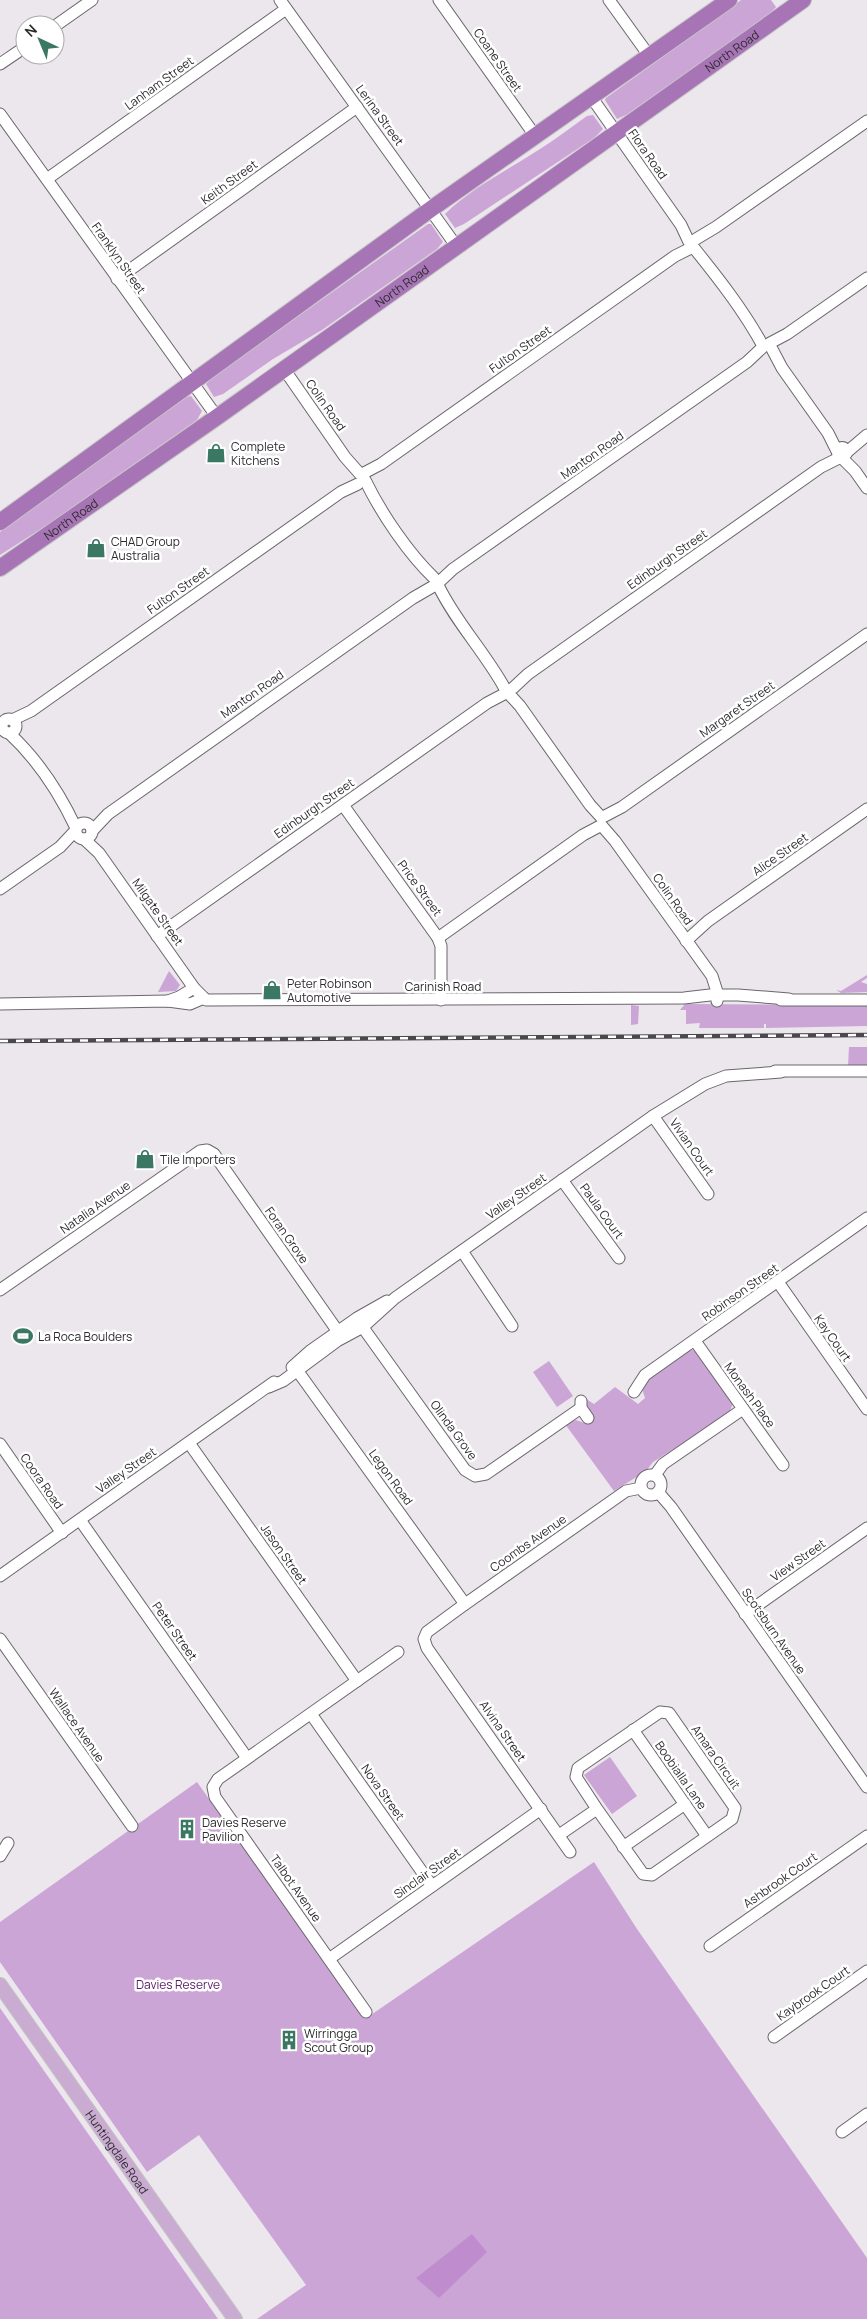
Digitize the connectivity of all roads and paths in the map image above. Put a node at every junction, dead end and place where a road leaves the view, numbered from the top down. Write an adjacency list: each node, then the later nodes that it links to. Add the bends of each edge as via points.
1 (92, 0): 8 (street)
2 (439, 0): 17 (street, Coane Street)
3 (609, 0): 10 (street)
4 (729, 0): 10 (highway)
5 (803, 0): 7 (highway, North Road)
6 (283, 4): 13 (street, Lerina Street); 18 (street, Lanham Street)
7 (785, 5): 16 (highway, North Road)
8 (65, 19)
9 (15, 54): 11 (street)
10 (650, 57): 12 (highway)
11 (0, 64)
12 (592, 98): 16 (street, Flora Road); 17 (highway)
13 (357, 107): 19 (street, Lerina Street); 22 (street, Keith Street)
14 (0, 114): 18 (street, Franklyn Street)
15 (867, 121): 20 (street, Fulton Street)
16 (616, 132): 20 (street, Flora Road); 21 (highway, North Road)
17 (536, 136): 19 (highway)
18 (47, 179): 22 (street, Franklyn Street)
19 (431, 209): 21 (street, Lerina Street); 26 (highway)
20 (694, 243): 24 (street, Flora Road); 30 (street, Fulton Street)
21 (457, 247): 25 (highway, North Road)
22 (117, 278): 26 (street, Franklyn Street)
23 (867, 278): 24 (street, Manton Road)
24 (768, 348): 29 (street, Flora Road); 34 (street, Manton Road)
25 (284, 369): 27 (highway, North Road); 30 (street, Colin Road)
26 (191, 382): 27 (street, Franklyn Street); 32 (highway)
27 (217, 417): 33 (highway, North Road)
28 (866, 436): 29 (street, Edinburgh Street)
29 (842, 452): 31 (street, Flora Road); 36 (street, Edinburgh Street)
30 (360, 479): 34 (street, Colin Road); 38 (street, Fulton Street)
31 (867, 488)
32 (0, 522)
33 (0, 568)
34 (434, 583): 36 (street, Colin Road); 42 (street, Manton Road)
35 (867, 634): 41 (street, Margaret Street)
36 (508, 688): 39 (street, Edinburgh Street); 41 (street, Colin Road)
37 (0, 710): 38 (street, Milgate Street)
38 (7, 726): 42 (street, Milgate Street)
39 (343, 805): 44 (street, Edinburgh Street); 45 (street, Price Street)
40 (867, 809): 46 (street, Alice Street)
41 (601, 822): 45 (street, Margaret Street); 46 (street, Colin Road)
42 (84, 831): 43 (street, Manton Road); 44 (street, Milgate Street)
43 (0, 889)
44 (158, 936): 47 (street, Milgate Street)
45 (438, 938): 50 (street, Price Street, via 441,946)
46 (684, 938): 49 (street, Colin Road, via 708,972)
47 (194, 988): 48 (street); 52 (street, Carinish Road)
48 (204, 998): 50 (street, Carinish Road, via 210,1001); 52 (street, Carinish Road, via 190,1004)
49 (713, 998): 50 (street, Carinish Road); 51 (street, Carinish Road)
50 (441, 1000)
51 (867, 1000)
52 (168, 1001): 53 (street, Carinish Road)
53 (0, 1004)
54 (867, 1072): 55 (street, Valley Street, via 781,1072 710,1077)
55 (653, 1116): 57 (street, Valley Street); 58 (street, Vivian Court)
56 (207, 1150): 63 (street, Natalia Avenue, via 200,1151); 66 (street, Foran Grove, via 214,1154)
57 (562, 1180): 60 (street, Valley Street); 61 (street, Paula Court)
58 (708, 1194)
59 (867, 1218): 62 (street, Robinson Street)
60 (462, 1251): 64 (street, Valley Street, via 396,1298 371,1308); 65 (street)
61 (619, 1258)
62 (778, 1282): 67 (street, Robinson Street); 72 (street, Kay Court)
63 (0, 1290)
64 (360, 1323): 66 (street, Valley Street); 70 (street, Olinda Grove, via 465,1470 475,1476 486,1474)
65 (512, 1326)
66 (340, 1335): 68 (street, Valley Street)
67 (695, 1341): 69 (street, Robinson Street, via 645,1375); 71 (street, Monash Place)
68 (296, 1369): 73 (street, Valley Street); 83 (street, Legon Road)
69 (633, 1394)
70 (583, 1409)
71 (743, 1409): 75 (street, Monash Place); 76 (street, via 663,1464)
72 (867, 1409)
73 (189, 1443): 79 (street, Valley Street); 88 (street, Jason Street)
74 (0, 1444): 81 (street, Coora Road)
75 (783, 1465)
76 (655, 1475): 77 (street, via 643,1478); 78 (street, via 661,1483)
77 (641, 1488): 78 (street, via 648,1495); 83 (street, Coombs Avenue, via 626,1491)
78 (658, 1492): 84 (street, Scotsburn Avenue)
79 (80, 1520): 81 (street, Valley Street); 91 (street, Peter Street)
80 (867, 1528): 84 (street, View Street)
81 (62, 1533): 82 (street, Valley Street)
82 (0, 1576)
83 (465, 1604): 85 (street, Coombs Avenue)
84 (746, 1614): 92 (street, Scotsburn Avenue)
85 (433, 1627): 94 (street, Alvina Street, via 425,1635 427,1648)
86 (0, 1639): 96 (street, Wallace Avenue)
87 (398, 1652): 88 (street)
88 (357, 1681): 89 (street)
89 (311, 1714): 91 (street); 104 (street, Nova Street)
90 (633, 1730): 93 (street, Boobialla Lane); 95 (street, Amara Circuit, via 575,1772); 98 (street, Amara Circuit, via 660,1712 669,1713 734,1808 732,1819)
91 (247, 1758): 106 (street, Talbot Avenue, via 218,1779 213,1787 215,1797)
92 (867, 1787)
93 (685, 1804): 98 (street, Boobialla Lane); 101 (street)
94 (540, 1809): 97 (street, Alvina Street); 104 (street, Sinclair Street)
95 (597, 1809): 97 (street); 101 (street, Amara Circuit)
96 (132, 1826)
97 (559, 1835): 102 (street, Alvina Street)
98 (707, 1836): 101 (street, Amara Circuit, via 647,1876)
99 (867, 1836): 105 (street, Ashbrook Court)
100 (8, 1843): 103 (street)
101 (623, 1847)
102 (570, 1852)
103 (0, 1856)
104 (432, 1886): 106 (street, Sinclair Street)
105 (710, 1946)
106 (329, 1959): 109 (street, Talbot Avenue)
107 (867, 1972): 110 (street, Kaybrook Court)
108 (0, 1985): 113 (main road, Huntingdale Road)
109 (366, 2012)
110 (774, 2037)
111 (867, 2114): 112 (street)
112 (842, 2132)
113 (235, 2319)

